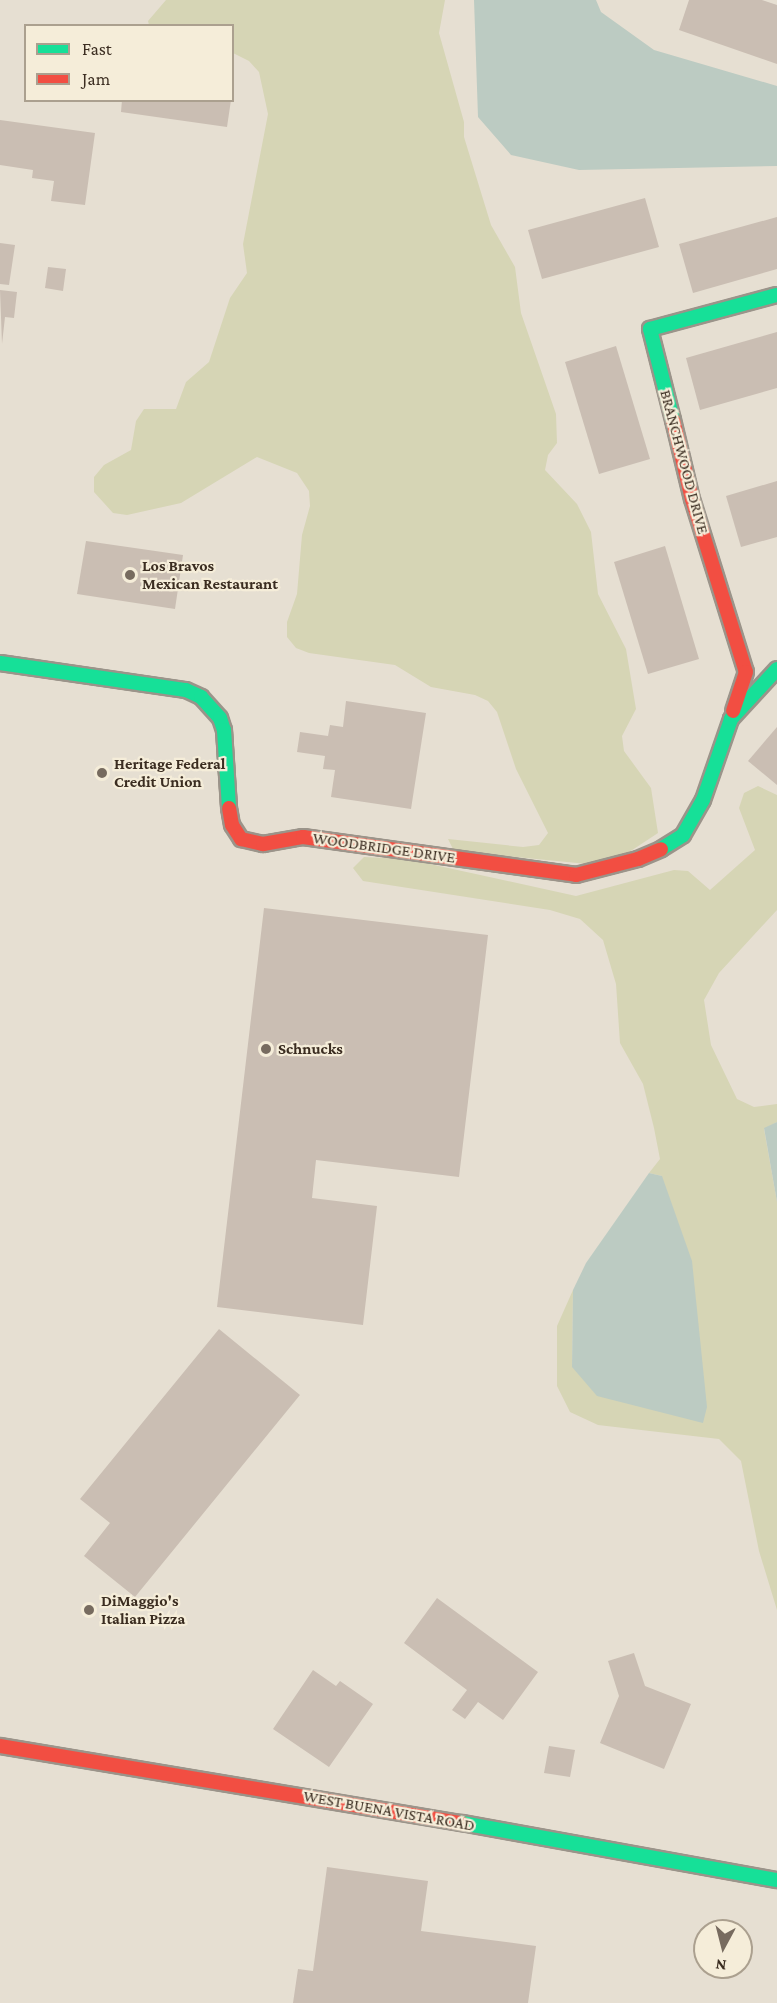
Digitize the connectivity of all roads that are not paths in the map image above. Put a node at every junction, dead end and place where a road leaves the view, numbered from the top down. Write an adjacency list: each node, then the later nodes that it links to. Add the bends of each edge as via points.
1 (777, 295): 4 (street, BRANCHWOOD DRIVE, via 651,329 692,499 746,672)
2 (0, 663): 4 (street, WOODBRIDGE DRIVE, via 186,690 201,697 220,718 224,730 229,813 241,839 263,844 303,837 576,875 638,859 669,846 683,835 703,800)
3 (777, 669): 4 (street, WOODBRIDGE DRIVE)
4 (731, 718)
5 (0, 1746): 6 (street, WEST BUENA VISTA ROAD, via 390,1810)
6 (777, 1880)

